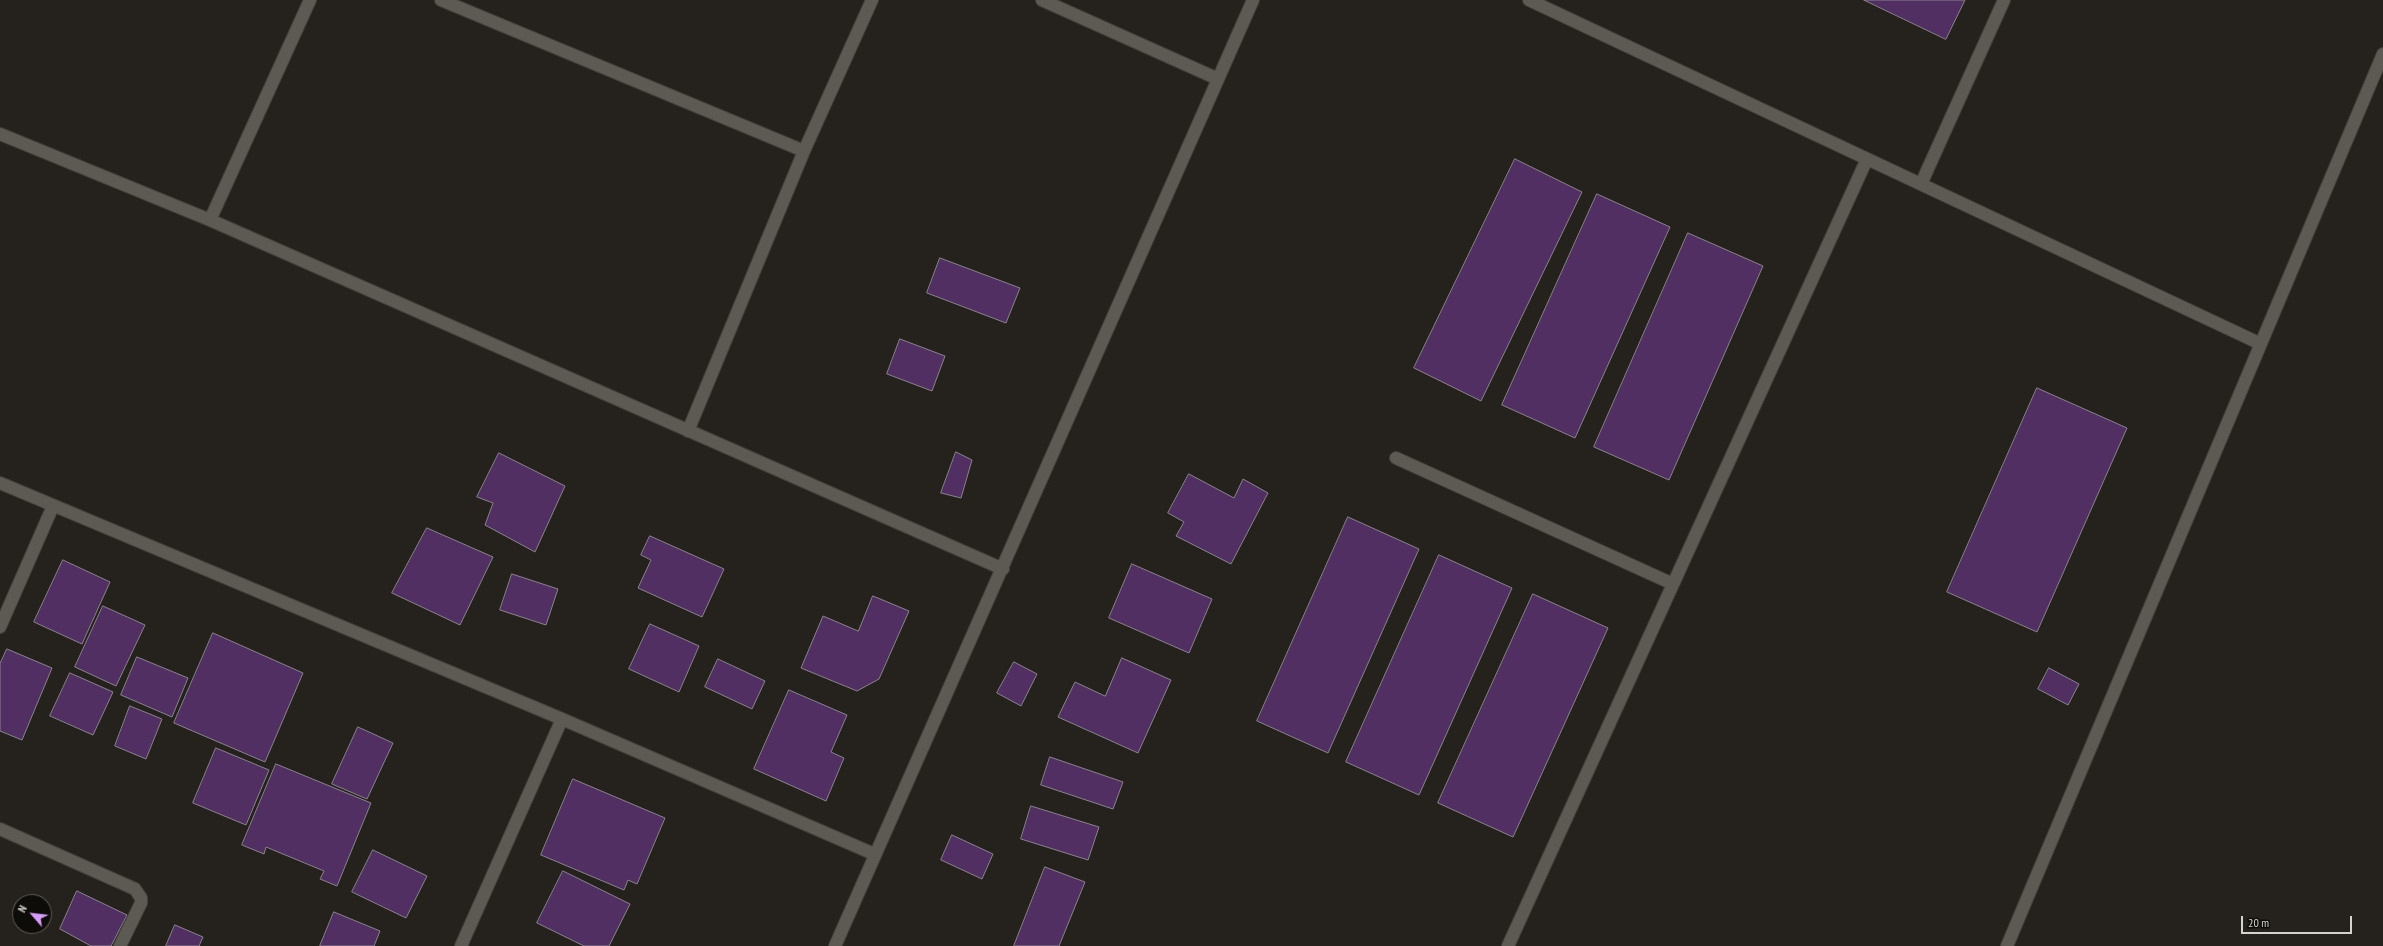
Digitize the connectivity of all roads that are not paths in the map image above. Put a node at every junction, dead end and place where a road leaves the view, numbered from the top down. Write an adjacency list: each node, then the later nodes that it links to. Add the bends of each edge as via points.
1 (310, 0): 14 (street)
2 (441, 0): 11 (street)
3 (872, 0): 11 (street)
4 (1042, 0): 9 (street)
5 (1253, 0): 9 (street)
6 (1529, 0): 12 (street)
7 (2004, 0): 13 (street)
8 (2383, 54): 15 (street)
9 (1218, 79): 20 (street)
10 (0, 134): 14 (street)
11 (804, 151): 16 (street)
12 (1867, 159): 13 (street); 21 (street)
13 (1921, 184): 15 (street)
14 (210, 220): 16 (street)
15 (2261, 344): 30 (street)
16 (688, 431): 20 (street)
17 (1396, 458): 21 (street)
18 (0, 483): 19 (street)
19 (53, 506): 22 (street); 23 (street)
20 (1003, 569): 25 (street)
21 (1673, 584): 29 (street)
22 (0, 627)
23 (562, 719): 25 (street); 27 (street)
24 (0, 829): 26 (street, via 135,889 141,898 141,904)
25 (874, 854): 28 (street)
26 (120, 946)
27 (461, 946)
28 (835, 946)
29 (1508, 946)
30 (2007, 946)

